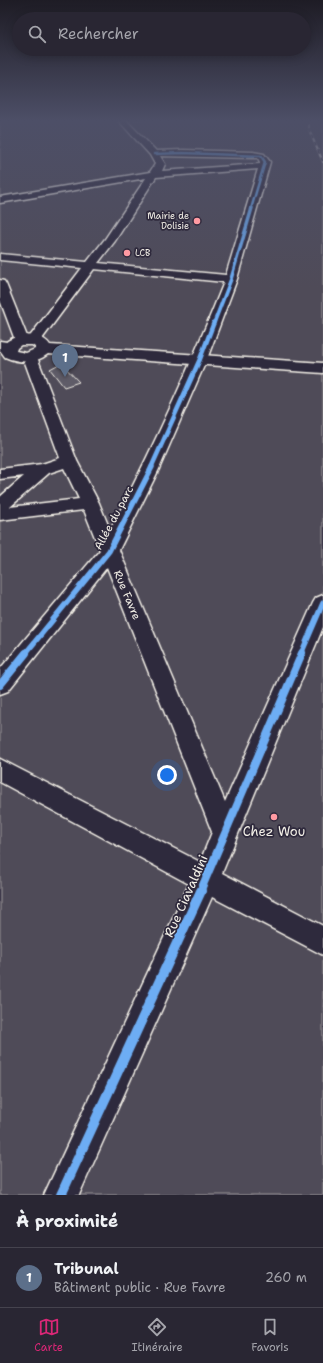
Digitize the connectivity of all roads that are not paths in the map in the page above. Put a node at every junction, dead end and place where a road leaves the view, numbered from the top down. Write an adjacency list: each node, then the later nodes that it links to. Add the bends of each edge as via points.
1 (143, 176): 4 (street)
2 (152, 176): 6 (street)
3 (262, 176): 7 (street, Allée du parc)
4 (0, 200)
5 (0, 257): 6 (street)
6 (90, 266): 7 (street); 9 (street)
7 (232, 280): 10 (street, Allée du parc)
8 (0, 284): 9 (street, Rue Favre)
9 (23, 346): 10 (main road); 12 (street, Rue Favre)
10 (200, 359): 11 (main road); 18 (street, Allée du parc, via 151,469)
11 (323, 368)
12 (69, 461): 13 (street); 15 (street, Rue Favre)
13 (43, 469): 14 (street); 16 (street)
14 (0, 474)
15 (90, 503): 17 (street); 18 (street, Rue Favre)
16 (0, 506)
17 (0, 514)
18 (109, 551): 20 (street, Allée du parc); 22 (street, Rue Favre)
19 (323, 603): 22 (street, Rue Ciavaldini)
20 (0, 686)
21 (0, 770): 23 (street)
22 (225, 832): 23 (street, Rue Ciavaldini)
23 (206, 879): 24 (street); 25 (street, Rue Ciavaldini)
24 (323, 941)
25 (61, 1195)

